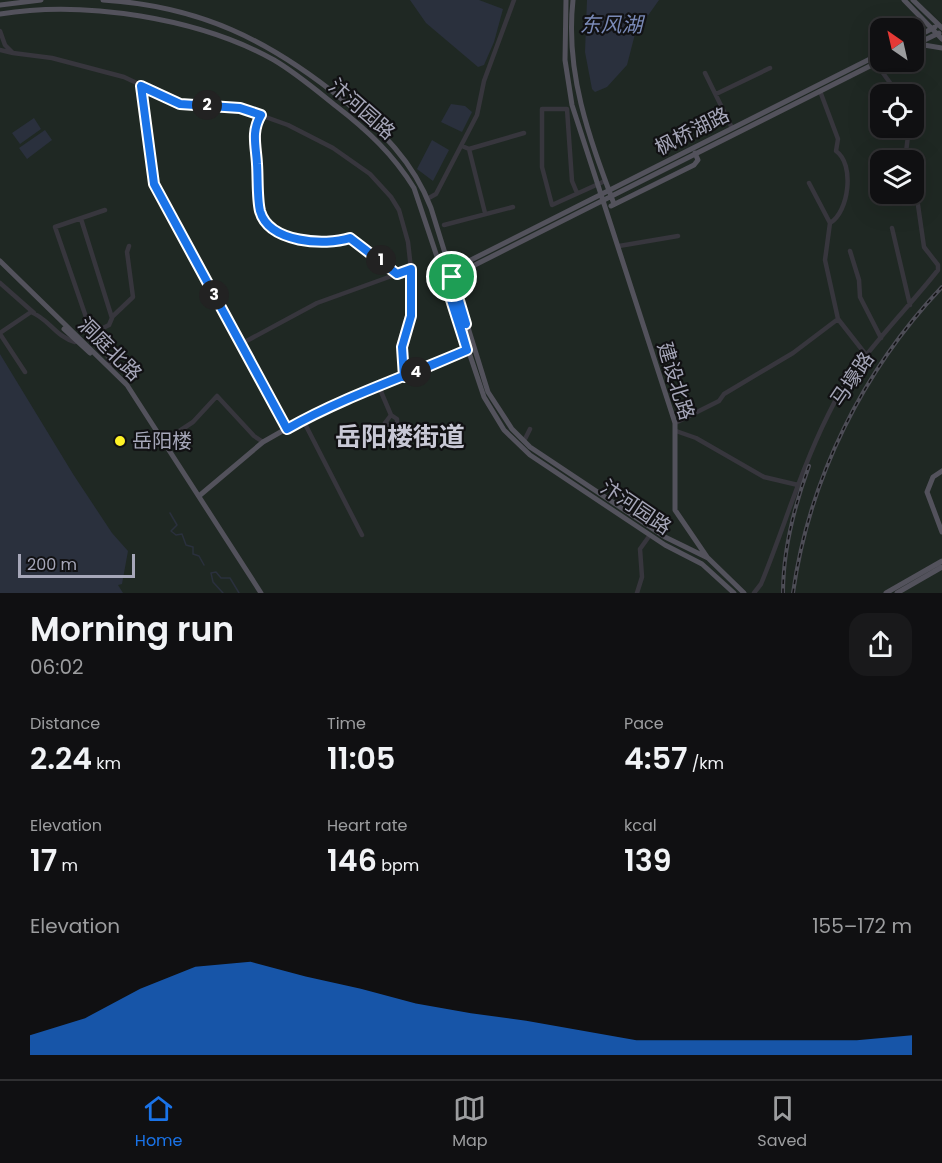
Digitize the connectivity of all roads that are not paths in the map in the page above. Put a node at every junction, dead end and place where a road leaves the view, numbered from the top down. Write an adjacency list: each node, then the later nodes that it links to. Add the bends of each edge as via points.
1 (41, 0): 8 (main road)
2 (103, 0): 38 (main road, 汴河园路, via 153,7 219,24 284,55 384,134 406,160)
3 (514, 0): 31 (street, via 484,81 477,115)
4 (566, 0): 36 (main road, 建设北路, via 564,50 568,88)
5 (573, 0): 34 (main road, via 575,83)
6 (904, 0): 10 (main road)
7 (913, 0): 11 (main road)
8 (0, 6)
9 (0, 14): 60 (main road, 汴河园路, via 58,8 135,14 210,32 274,60 372,134 394,157 414,188)
10 (932, 28): 11 (main road); 13 (main road)
11 (941, 28): 14 (main road); 15 (main road)
12 (0, 31): 19 (street)
13 (924, 35)
14 (924, 37)
15 (942, 39)
16 (924, 44): 17 (main road)
17 (942, 48)
18 (0, 50): 19 (street)
19 (13, 53): 24 (street, via 52,58 124,77)
20 (870, 59): 28 (main road, 枫桥湖路)
21 (870, 66): 25 (main road, 枫桥湖路)
22 (770, 68): 26 (street)
23 (705, 73): 26 (street)
24 (141, 86): 27 (street, via 180,104 240,108); 72 (street, via 154,184)
25 (820, 91): 30 (main road, 枫桥湖路); 46 (street, via 838,139 836,151 848,172 841,215)
26 (717, 94): 28 (street)
27 (261, 115): 56 (street, via 333,148 380,183 399,210); 58 (street, via 253,130 260,211 270,224 296,239 337,242 350,238)
28 (732, 128): 30 (main road, 枫桥湖路)
29 (524, 133): 32 (street)
30 (727, 134): 33 (main road, 枫桥湖路); 50 (main road, 枫桥湖路)
31 (462, 146): 32 (street); 38 (street, via 436,194)
32 (469, 149): 44 (street)
33 (695, 153): 39 (main road, via 698,160 694,165); 50 (main road, 枫桥湖路)
34 (606, 181): 36 (street); 39 (main road)
35 (809, 183): 46 (street)
36 (599, 184): 37 (street); 42 (main road, 建设北路)
37 (578, 193): 37 (street, via 552,205 542,166 543,110 567,109 572,181)
38 (427, 199): 59 (main road, 汴河园路)
39 (614, 204): 42 (main road)
40 (918, 204): 57 (street, via 924,246)
41 (513, 207): 44 (street)
42 (607, 208): 52 (main road, 建设北路)
43 (105, 210): 45 (street)
44 (485, 213): 47 (street)
45 (81, 219): 64 (street); 68 (street, via 55,227 86,317)
46 (830, 223): 65 (street, via 825,260)
47 (444, 225)
48 (892, 228): 62 (street)
49 (678, 236): 52 (street)
50 (519, 240): 59 (main road)
51 (129, 246): 64 (street, via 132,297)
52 (619, 246): 81 (main road, 建设北路)
53 (850, 251): 70 (street, via 860,297)
54 (0, 262): 71 (main road, 洞庭北路); 75 (main road, 洞庭北路)
55 (942, 265): 57 (street, 马壕路)
56 (411, 269): 58 (street); 77 (street, via 411,316 402,347)
57 (938, 270): 62 (street, 马壕路)
58 (397, 274): 72 (street, via 317,303)
59 (451, 274): 60 (main road); 66 (main road, 汴河园路)
60 (444, 278): 67 (main road, 汴河园路)
61 (0, 283): 63 (street)
62 (910, 305): 70 (street, 马壕路)
63 (34, 313): 69 (street, via 19,318); 71 (street, via 62,339)
64 (112, 317): 68 (street, via 110,325)
65 (838, 319): 74 (street); 81 (street, via 793,353)
66 (466, 324): 67 (main road, via 461,322); 86 (main road, 汴河园路, via 488,392)
67 (460, 326): 73 (main road, 汴河园路)
68 (100, 329): 75 (street)
69 (0, 333): 76 (street)
70 (881, 338): 74 (street, 马壕路)
71 (75, 342): 99 (main road, 洞庭北路, via 128,388)
72 (241, 344): 82 (street)
73 (467, 350): 77 (main road); 95 (main road, 汴河园路, via 488,405 504,430 519,445)
74 (867, 356): 89 (street, 马壕路, via 828,414)
75 (110, 366): 85 (main road, 洞庭北路, via 134,394)
76 (25, 372)
77 (404, 377): 78 (main road)
78 (379, 387): 79 (street); 80 (main road)
79 (391, 415)
80 (303, 420): 82 (main road); 94 (street)
81 (675, 423): 84 (main road, 建设北路)
82 (287, 429): 87 (main road)
83 (530, 429): 86 (street)
84 (676, 431): 89 (street, via 696,438 764,477); 96 (main road, 建设北路, via 674,505)
85 (164, 441): 87 (street, via 193,422 218,396); 90 (main road, 洞庭北路)
86 (524, 441): 92 (main road, 汴河园路)
87 (263, 442): 90 (main road)
88 (942, 471): 93 (main road, via 933,477 927,492)
89 (798, 485): 103 (street, 马壕路)
90 (200, 496): 99 (main road, 洞庭北路)
91 (652, 513): 92 (street)
92 (646, 524): 96 (main road, 汴河园路)
93 (942, 532)
94 (362, 535)
95 (650, 535): 100 (street, via 640,549 642,577); 101 (main road, 汴河园路, via 702,564)
96 (708, 558): 102 (main road, 汴河园路)
97 (942, 561): 104 (main road)
98 (942, 567): 105 (main road)
99 (259, 593)
100 (637, 593)
101 (734, 593)
102 (744, 593)
103 (754, 593)
104 (886, 593)
105 (897, 593)

